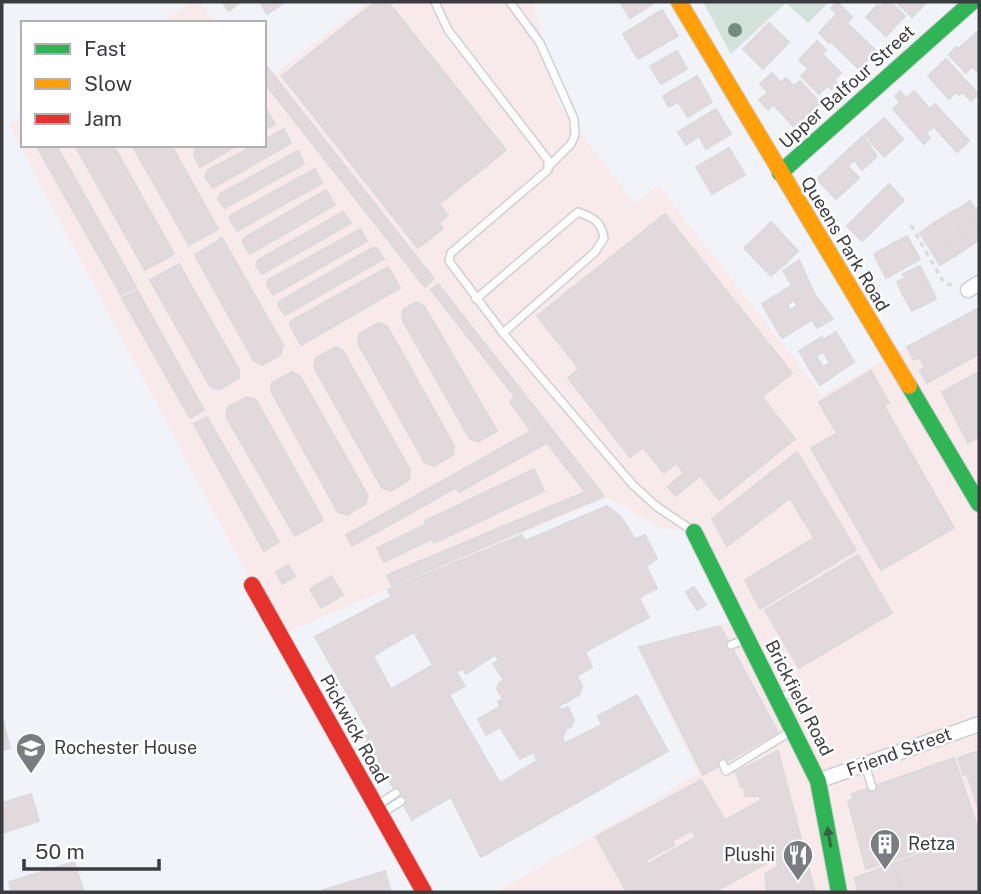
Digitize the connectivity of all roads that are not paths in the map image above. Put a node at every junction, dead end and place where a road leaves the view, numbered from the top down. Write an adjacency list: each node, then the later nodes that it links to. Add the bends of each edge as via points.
1 (436, 2): 5 (lane, via 448,30)
2 (510, 2): 5 (lane, via 540,43 574,119 571,144)
3 (680, 2): 6 (street, Queens Park Road)
4 (972, 2): 6 (street, Upper Balfour Street)
5 (549, 166): 7 (lane, via 451,253 449,261)
6 (780, 173): 9 (street, Queens Park Road)
7 (476, 299): 8 (lane); 8 (lane, via 578,212 602,225 604,238 595,252)
8 (503, 333): 10 (lane, via 633,485)
9 (979, 504)
10 (694, 531): 12 (street, Brickfield Road)
11 (252, 585): 24 (street, Pickwick Road)
12 (747, 638): 13 (lane); 15 (street, Brickfield Road)
13 (731, 645)
14 (795, 690): 15 (lane)
15 (778, 699): 17 (street, Brickfield Road)
16 (979, 724): 19 (street, Friend Street)
17 (793, 730): 18 (lane, via 726,771); 20 (street, Brickfield Road)
18 (723, 764)
19 (865, 764): 20 (street, Friend Street); 21 (lane)
20 (818, 781): 26 (street, Brickfield Road, one-way to 20)
21 (872, 787)
22 (396, 793): 24 (lane)
23 (401, 801): 24 (lane)
24 (377, 810): 25 (street, Pickwick Road)
25 (424, 892)
26 (839, 892)

